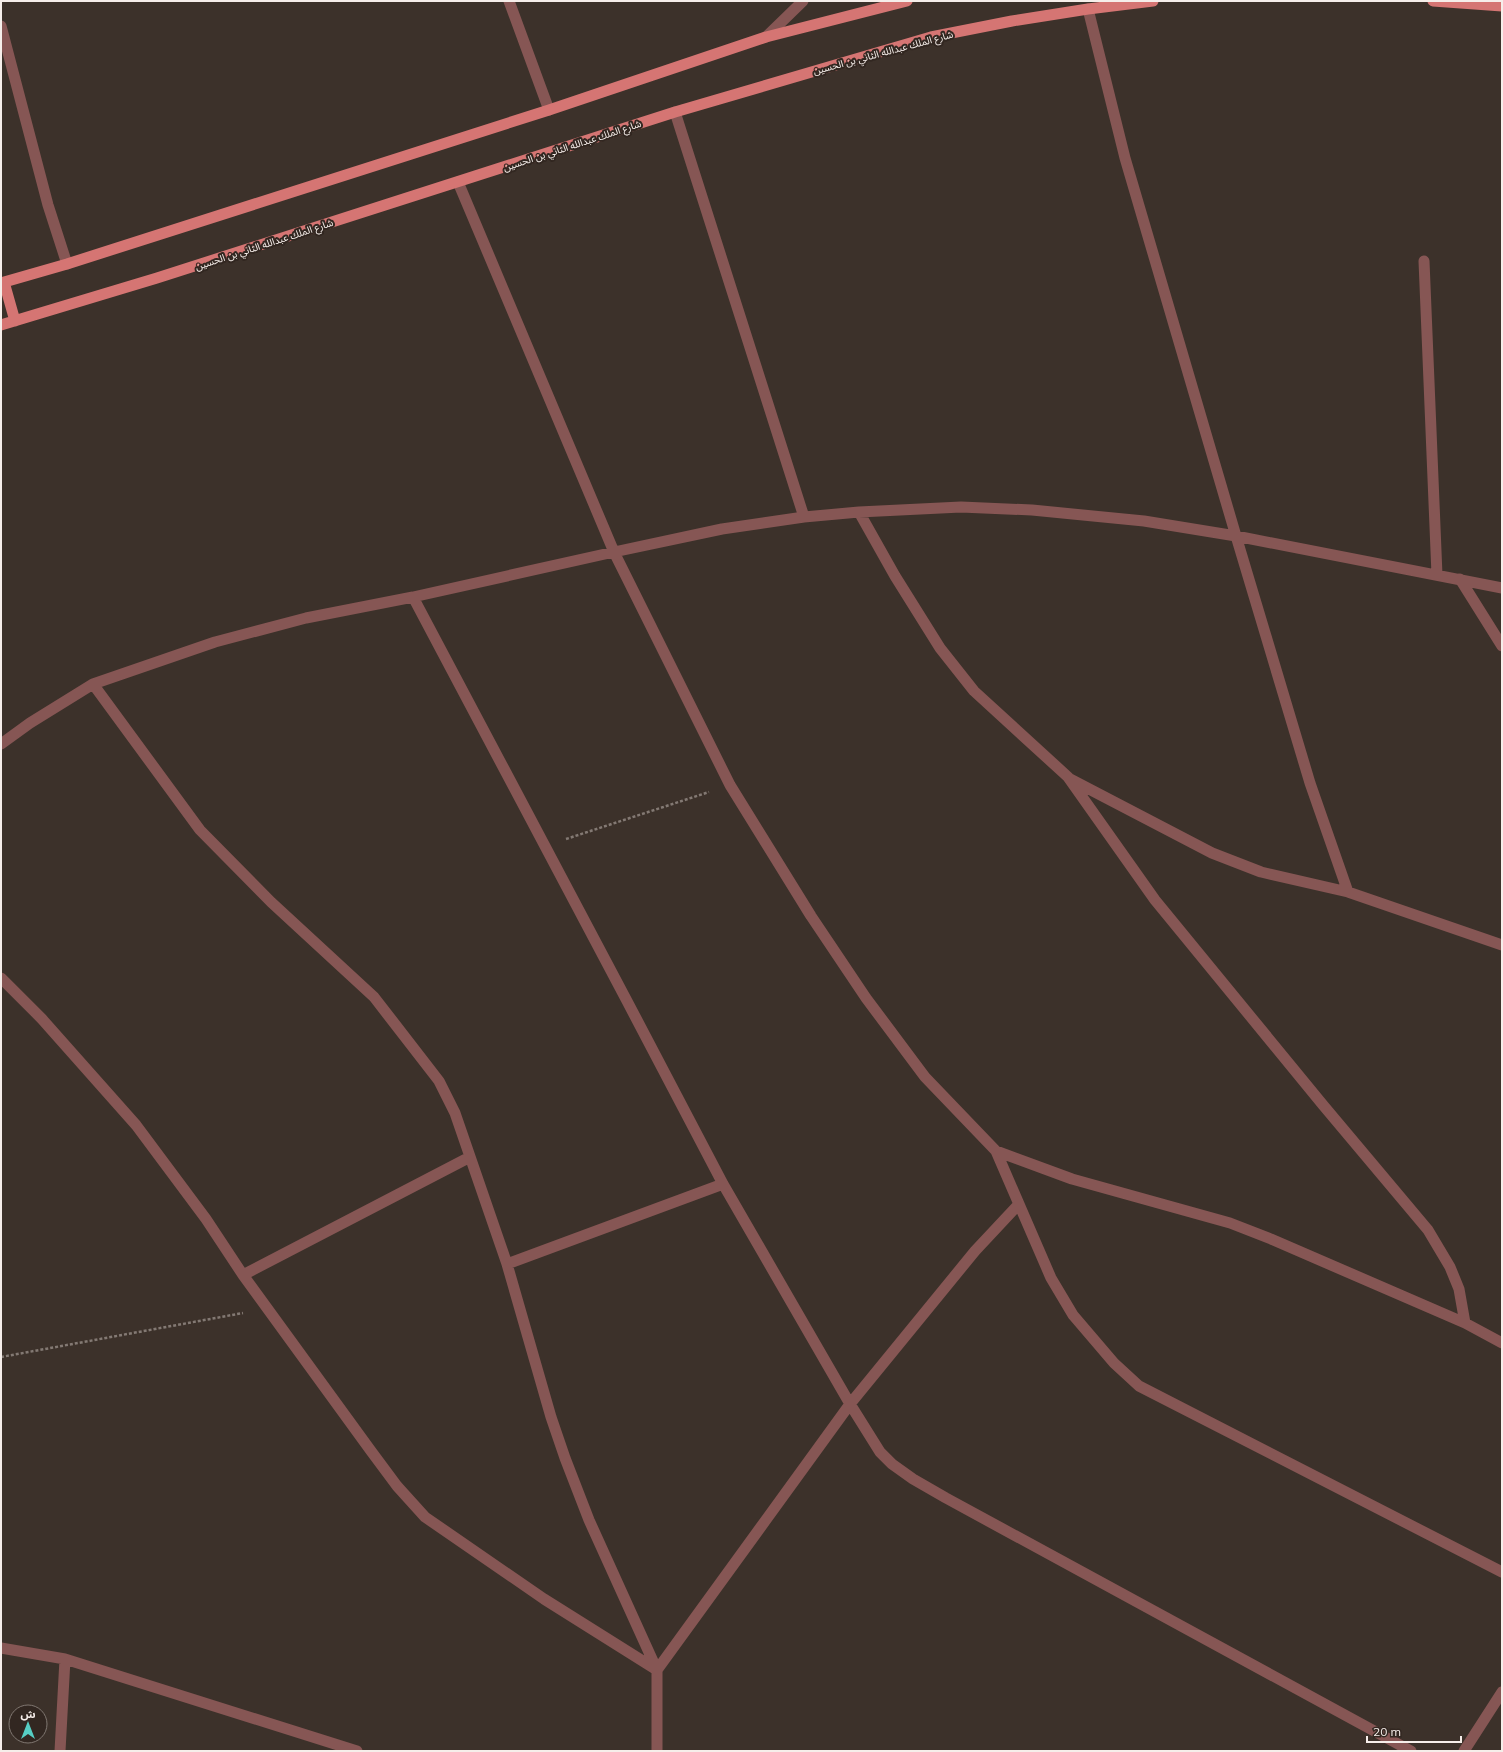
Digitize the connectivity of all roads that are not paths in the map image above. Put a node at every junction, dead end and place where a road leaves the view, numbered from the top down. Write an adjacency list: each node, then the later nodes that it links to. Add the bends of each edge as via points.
1 (509, 1): 10 (street)
2 (803, 1): 9 (street)
3 (906, 1): 9 (main road)
4 (1152, 1): 7 (main road, شارع الملك عبدالله الثاني بن الحسين)
5 (1433, 1): 6 (main road)
6 (1502, 6)
7 (1088, 9): 11 (main road, شارع الملك عبدالله الثاني بن الحسين, via 930,37); 20 (street, via 1125,158)
8 (1, 26): 14 (street, via 48,205)
9 (766, 37): 10 (main road)
10 (549, 110): 14 (main road)
11 (675, 112): 12 (main road, شارع الملك عبدالله الثاني بن الحسين); 19 (street)
12 (458, 182): 16 (main road, شارع الملك عبدالله الثاني بن الحسين); 21 (street)
13 (1424, 261): 22 (street)
14 (67, 264): 15 (main road)
15 (3, 283): 16 (main road)
16 (15, 321): 17 (main road, شارع الملك عبدالله الثاني بن الحسين)
17 (1, 325)
18 (859, 512): 19 (street); 20 (street, via 961,507 1032,510 1144,521); 29 (street, via 940,648 974,691)
19 (804, 517): 21 (street, via 722,529)
20 (1236, 536): 22 (street); 30 (street, via 1310,783)
21 (614, 552): 25 (street); 33 (street, via 730,785 811,916 866,998 925,1077)
22 (1437, 575): 23 (street)
23 (1460, 579): 24 (street); 26 (street)
24 (1502, 588)
25 (412, 597): 27 (street, via 306,618 215,642); 35 (street)
26 (1502, 646)
27 (93, 684): 28 (street); 34 (street, via 200,830 271,902 374,997 404,1033 439,1081 455,1113)
28 (1, 744)
29 (1068, 777): 30 (street, via 1212,853 1261,872); 39 (street, via 1155,900 1428,1230 1450,1267 1459,1289)
30 (1348, 892): 31 (street)
31 (1502, 945)
32 (1, 978): 38 (street, via 42,1019 136,1125 206,1219)
33 (996, 1151): 36 (street); 39 (street, via 1072,1178 1230,1223)
34 (470, 1157): 37 (street); 38 (street)
35 (723, 1184): 37 (street); 41 (street)
36 (1019, 1204): 41 (street, via 975,1251); 42 (street, via 1051,1278 1073,1315 1114,1364 1139,1386)
37 (507, 1264): 45 (street, via 565,1458 589,1520)
38 (243, 1275): 45 (street, via 397,1486 425,1517 544,1599)
39 (1465, 1323): 40 (street)
40 (1502, 1343)
41 (850, 1404): 45 (street); 50 (street, via 880,1452 913,1479)
42 (1502, 1572)
43 (1, 1648): 44 (street)
44 (64, 1659): 47 (street); 48 (street)
45 (657, 1670): 49 (street)
46 (1502, 1692): 51 (street)
47 (60, 1751)
48 (357, 1751)
49 (657, 1751)
50 (1411, 1751)
51 (1464, 1751)

